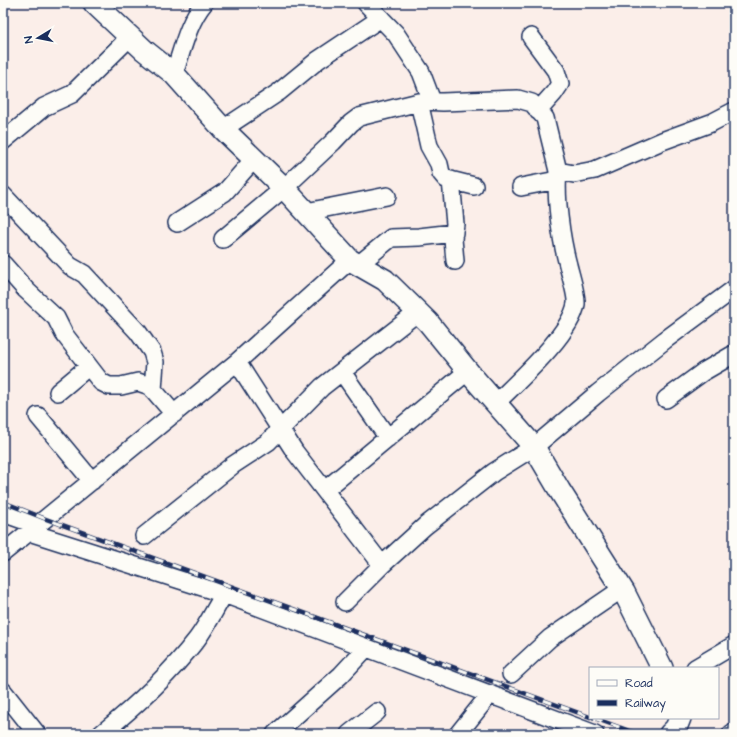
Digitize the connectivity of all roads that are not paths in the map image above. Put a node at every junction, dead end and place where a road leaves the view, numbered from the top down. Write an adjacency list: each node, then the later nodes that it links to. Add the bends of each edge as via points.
1 (94, 3): 5 (street)
2 (204, 3): 7 (street, via 188,32)
3 (366, 3): 4 (street)
4 (381, 18): 8 (street, via 396,34 421,72); 11 (street)
5 (130, 37): 7 (street); 12 (street, via 72,94 44,107)
6 (531, 38): 9 (street, via 556,71 560,84)
7 (174, 74): 11 (street)
8 (425, 101): 9 (street, via 518,99 532,103); 15 (street, via 424,120 429,146 441,173 446,179); 18 (street, via 359,117)
9 (538, 111): 14 (street, via 545,118)
10 (734, 111): 14 (street, via 595,170)
11 (223, 129): 13 (street)
12 (3, 141)
13 (254, 159): 18 (street); 22 (street, via 225,192)
14 (558, 175): 17 (street); 38 (street, via 559,212 576,303 559,336)
15 (451, 180): 16 (street); 23 (street)
16 (474, 186)
17 (521, 187)
18 (284, 188): 21 (street); 24 (street)
19 (3, 195): 35 (street, via 70,266 84,274 138,332 152,352 155,362)
20 (387, 196): 21 (street)
21 (306, 212): 26 (street)
22 (176, 223)
23 (454, 233): 25 (street); 26 (street, via 391,238)
24 (223, 239)
25 (455, 261)
26 (354, 262): 29 (street, via 385,280); 31 (street)
27 (3, 264): 32 (street, via 56,318 64,334)
28 (734, 289): 43 (street, via 598,393)
29 (418, 312): 33 (street); 34 (street)
30 (734, 354): 37 (street, via 703,372)
31 (237, 362): 39 (street); 41 (street)
32 (88, 367): 35 (street, via 101,382 109,386 138,382 150,386); 36 (street)
33 (342, 372): 41 (street, via 322,387); 42 (street)
34 (468, 372): 38 (street); 42 (street)
35 (153, 390): 39 (street)
36 (58, 392)
37 (666, 399)
38 (496, 403): 43 (street)
39 (174, 414): 44 (street)
40 (38, 416): 44 (street)
41 (281, 429): 45 (street, via 295,452); 48 (street, via 268,442 233,465)
42 (388, 438): 45 (street)
43 (534, 447): 50 (street, via 494,472 455,502); 51 (street)
44 (92, 481): 47 (street)
45 (325, 490): 50 (street)
46 (3, 514): 47 (street)
47 (33, 528): 49 (street); 52 (street)
48 (144, 536)
49 (3, 553)
50 (382, 565): 53 (street)
51 (622, 589): 56 (street); 58 (street, via 550,638)
52 (224, 594): 55 (street); 65 (street, via 198,638 161,681)
53 (345, 602)
54 (734, 645): 57 (street)
55 (366, 648): 60 (street); 66 (street, via 341,675)
56 (661, 667)
57 (697, 667)
58 (511, 674)
59 (3, 691): 64 (street)
60 (490, 694): 68 (street); 69 (street)
61 (377, 712): 67 (street)
62 (680, 719): 70 (street)
63 (734, 732): 71 (street)
64 (37, 734)
65 (101, 734)
66 (275, 734)
67 (349, 734)
68 (458, 734)
69 (595, 734)
70 (670, 734)
71 (731, 734)

